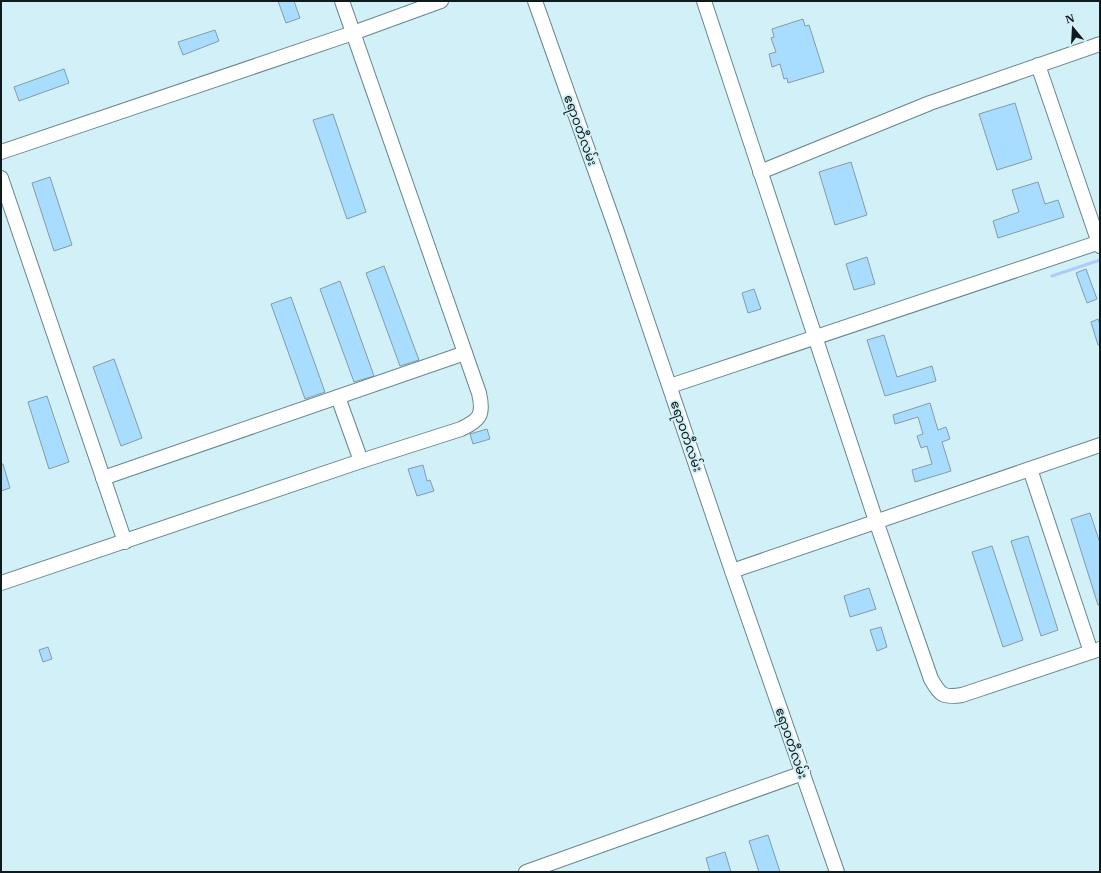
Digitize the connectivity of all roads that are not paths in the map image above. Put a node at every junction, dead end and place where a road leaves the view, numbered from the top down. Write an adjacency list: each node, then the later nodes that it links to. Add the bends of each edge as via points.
1 (342, 1): 5 (street)
2 (441, 1): 5 (street)
3 (535, 1): 14 (street, ဧရာဝတီလမ်း)
4 (704, 1): 9 (street)
5 (353, 33): 8 (street); 13 (street)
6 (1100, 44): 7 (street)
7 (1038, 65): 9 (street, via 930,103); 11 (street)
8 (1, 152)
9 (760, 172): 12 (street)
10 (1, 178): 19 (street)
11 (1100, 243): 12 (street)
12 (814, 338): 14 (street); 20 (street)
13 (465, 353): 15 (street); 17 (street, via 481,404 480,413 474,423)
14 (670, 386): 22 (street, ဧရာဝတီလမ်း)
15 (338, 397): 17 (street); 19 (street)
16 (1100, 445): 18 (street)
17 (361, 461): 21 (street)
18 (1030, 469): 20 (street); 24 (street)
19 (103, 478): 21 (street)
20 (876, 521): 22 (street); 24 (street, via 931,679 942,695 962,695)
21 (125, 542): 23 (street)
22 (732, 571): 25 (street, ဧရာဝတီလမ်း)
23 (1, 584)
24 (1095, 650)
25 (803, 773): 26 (street); 27 (street, ဧရာဝတီလမ်း)
26 (526, 872)
27 (837, 872)

